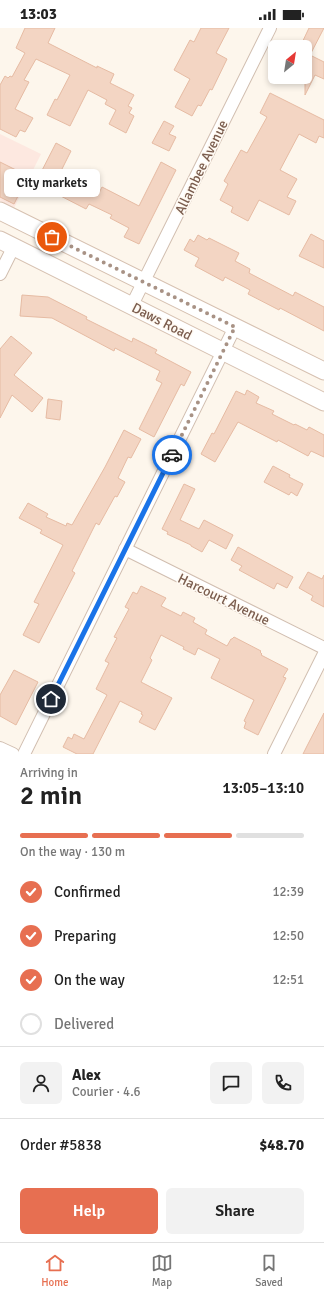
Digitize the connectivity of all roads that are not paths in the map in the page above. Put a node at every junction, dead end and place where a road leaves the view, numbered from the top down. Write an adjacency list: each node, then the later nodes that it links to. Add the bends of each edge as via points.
1 (270, 28): 5 (street, Allambee Avenue)
2 (0, 211): 5 (main road, Daws Road)
3 (7, 243): 4 (street); 6 (main road, Daws Road)
4 (0, 274)
5 (144, 281): 6 (street, Allambee Avenue); 7 (main road, Daws Road)
6 (132, 305): 8 (main road, Daws Road)
7 (235, 327): 8 (street); 9 (main road, Daws Road)
8 (223, 352): 10 (main road, Daws Road); 11 (street)
9 (324, 371)
10 (324, 402)
11 (125, 549): 12 (street, Harcourt Avenue); 16 (street)
12 (324, 648)
13 (324, 654): 17 (street)
14 (0, 748): 15 (street)
15 (12, 754)
16 (24, 754)
17 (274, 754)

